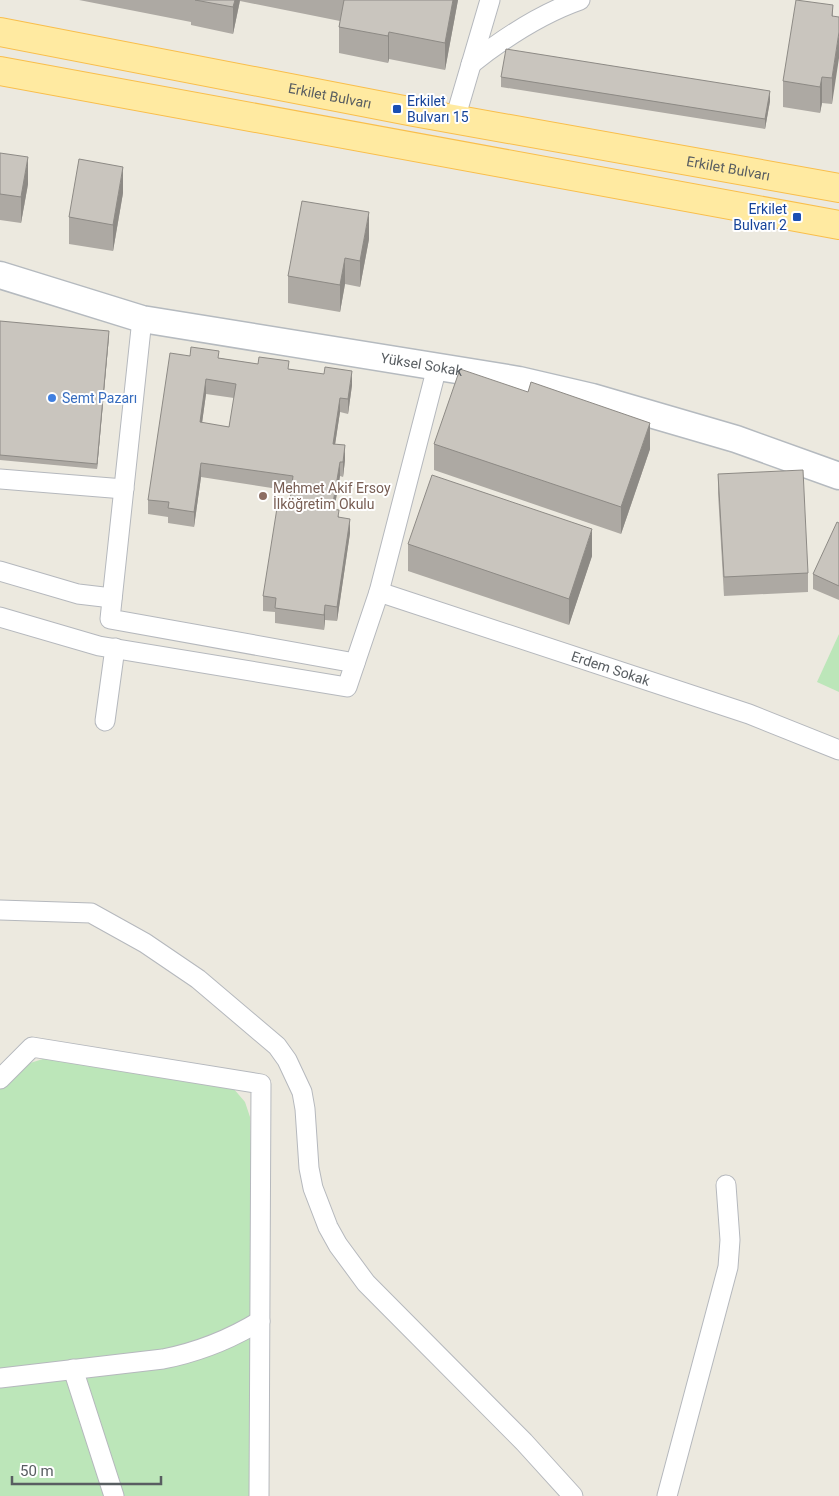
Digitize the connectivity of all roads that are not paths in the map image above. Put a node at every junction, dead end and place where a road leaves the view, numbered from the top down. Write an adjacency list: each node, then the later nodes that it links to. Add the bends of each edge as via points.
1 (490, 0): 4 (street)
2 (580, 0): 4 (street, via 515,31)
3 (0, 32): 6 (main road, Erkilet Bulvarı)
4 (471, 64): 6 (street)
5 (0, 71): 8 (main road)
6 (455, 119): 7 (main road, Erkilet Bulvarı)
7 (839, 188)
8 (839, 224)
9 (0, 275): 10 (street, Yüksel Sokak)
10 (142, 319): 11 (street, Yüksel Sokak); 14 (street)
11 (437, 366): 12 (street, Yüksel Sokak, via 519,380 655,414); 16 (street)
12 (839, 476)
13 (0, 479): 14 (street)
14 (124, 489): 17 (street)
15 (0, 571): 17 (street, via 78,594)
16 (379, 592): 20 (street); 22 (street, Erdem Sokak, via 749,714)
17 (112, 598): 20 (street, via 110,619)
18 (0, 617): 19 (street)
19 (115, 648): 20 (street, via 348,687); 21 (street)
20 (355, 663)
21 (105, 721)
22 (839, 750)
23 (0, 910): 31 (street, via 91,913 145,942 198,979 277,1046 302,1092 313,1188 338,1245 366,1283)
24 (0, 1079): 26 (street, via 32,1047 261,1084)
25 (726, 1185): 32 (street, via 730,1230 728,1267)
26 (260, 1321): 27 (street, via 225,1340 185,1354); 30 (street)
27 (73, 1369): 28 (street); 29 (street)
28 (0, 1378)
29 (114, 1496)
30 (259, 1496)
31 (573, 1496)
32 (667, 1496)

